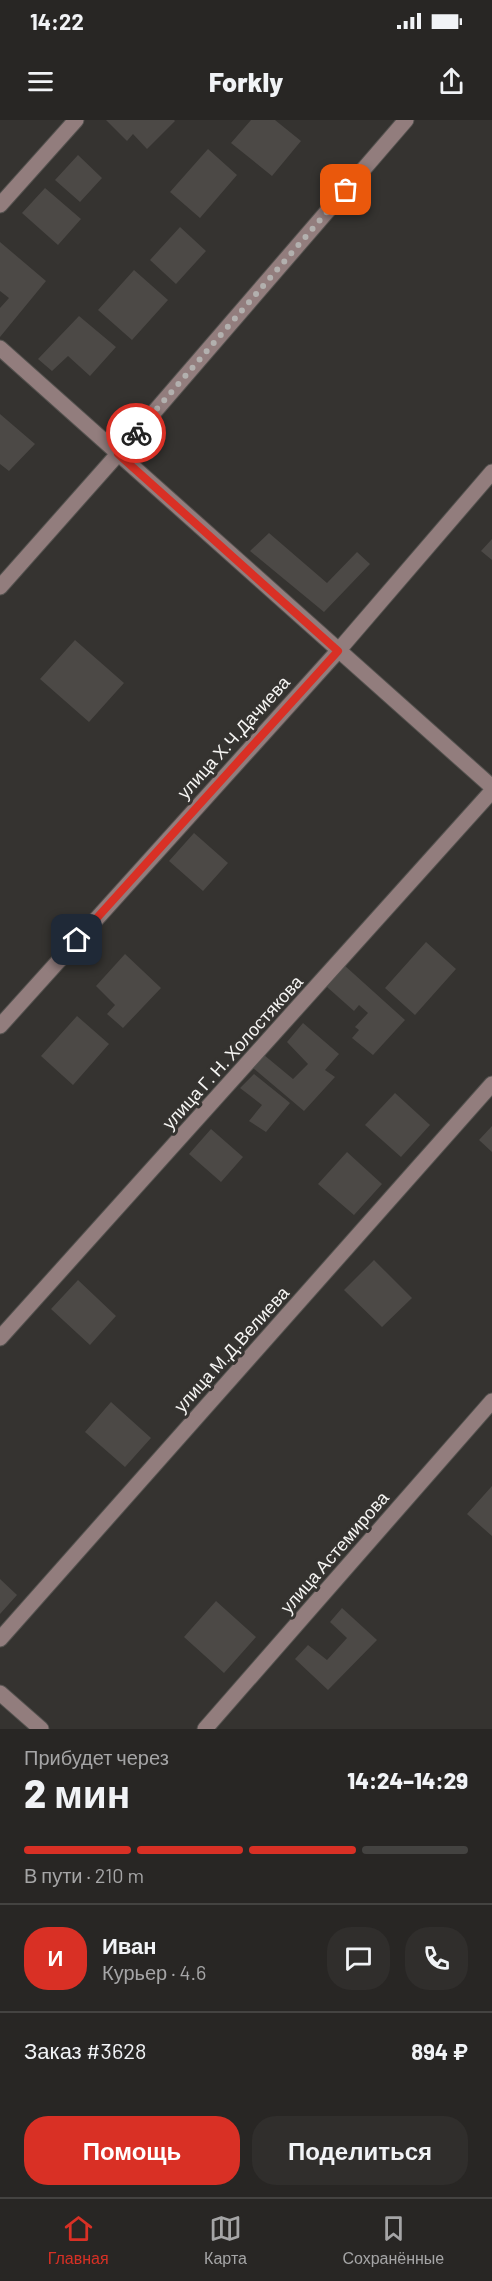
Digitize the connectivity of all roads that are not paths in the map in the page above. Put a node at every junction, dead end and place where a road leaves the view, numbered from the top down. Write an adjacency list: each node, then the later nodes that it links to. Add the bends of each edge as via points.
1 (76, 120): 3 (street)
2 (406, 120): 5 (street)
3 (0, 205)
4 (0, 348): 5 (street)
5 (118, 454): 7 (street); 8 (street)
6 (492, 472): 8 (street, улица Х.Ч.Дачиева)
7 (0, 587)
8 (338, 651): 9 (street); 10 (street, улица Х.Ч.Дачиева)
9 (492, 789): 12 (street, улица Г. Н. Холостякова)
10 (0, 1026)
11 (492, 1084): 14 (street, улица М.Д.Велиева)
12 (0, 1338)
13 (492, 1401): 17 (street, улица Астемирова)
14 (0, 1639)
15 (0, 1693): 16 (street)
16 (41, 1729)
17 (205, 1729)

